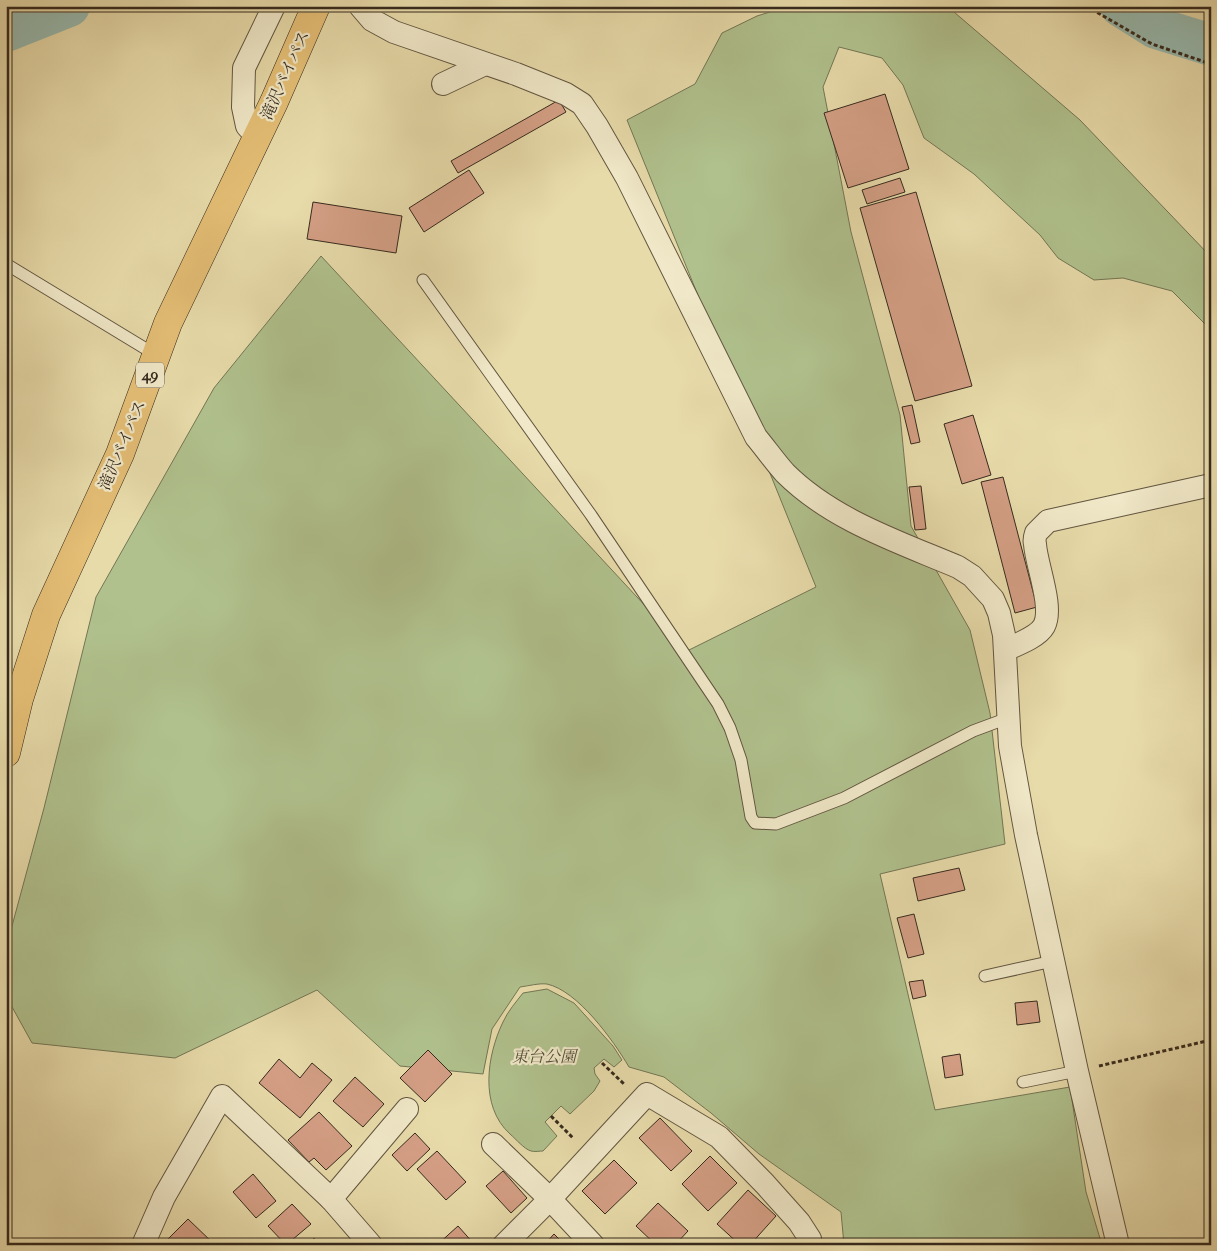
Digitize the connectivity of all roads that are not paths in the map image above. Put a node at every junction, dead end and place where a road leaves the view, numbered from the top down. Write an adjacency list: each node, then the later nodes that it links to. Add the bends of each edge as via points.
1 (274, 6): 6 (street, via 244,68 243,106 247,126)
2 (316, 6): 6 (highway, 滝沢バイパス / 49)
3 (360, 6): 4 (street, via 372,20 394,32)
4 (485, 64): 5 (street); 11 (street, via 566,94 582,104 627,178 756,437 786,473 819,500 855,522 972,576 993,600 999,613)
5 (443, 84)
6 (257, 138): 9 (highway, 滝沢バイパス / 49, via 168,323)
7 (6, 264): 9 (lane)
8 (423, 280): 12 (lane, via 591,515 718,704 738,752 755,823 776,824 844,798 973,731)
9 (157, 356): 13 (highway, 滝沢バイパス / 49, via 120,454 46,615)
10 (1211, 485): 11 (street, via 1048,521 1036,532 1035,544 1044,583 1044,626 1027,641)
11 (1005, 650): 12 (street)
12 (1008, 718): 14 (street, via 1026,835)
13 (6, 753)
14 (1053, 961): 15 (lane); 16 (street)
15 (985, 976)
16 (1078, 1071): 17 (lane); 27 (street)
17 (1023, 1082)
18 (407, 1110): 20 (street)
19 (493, 1144): 21 (street)
20 (331, 1199): 23 (street, via 222,1096 164,1197); 24 (street)
21 (550, 1200): 22 (street, via 647,1094 718,1137 765,1184); 25 (street); 26 (street)
22 (810, 1239)
23 (143, 1245)
24 (371, 1245)
25 (504, 1245)
26 (593, 1245)
27 (1118, 1245)

